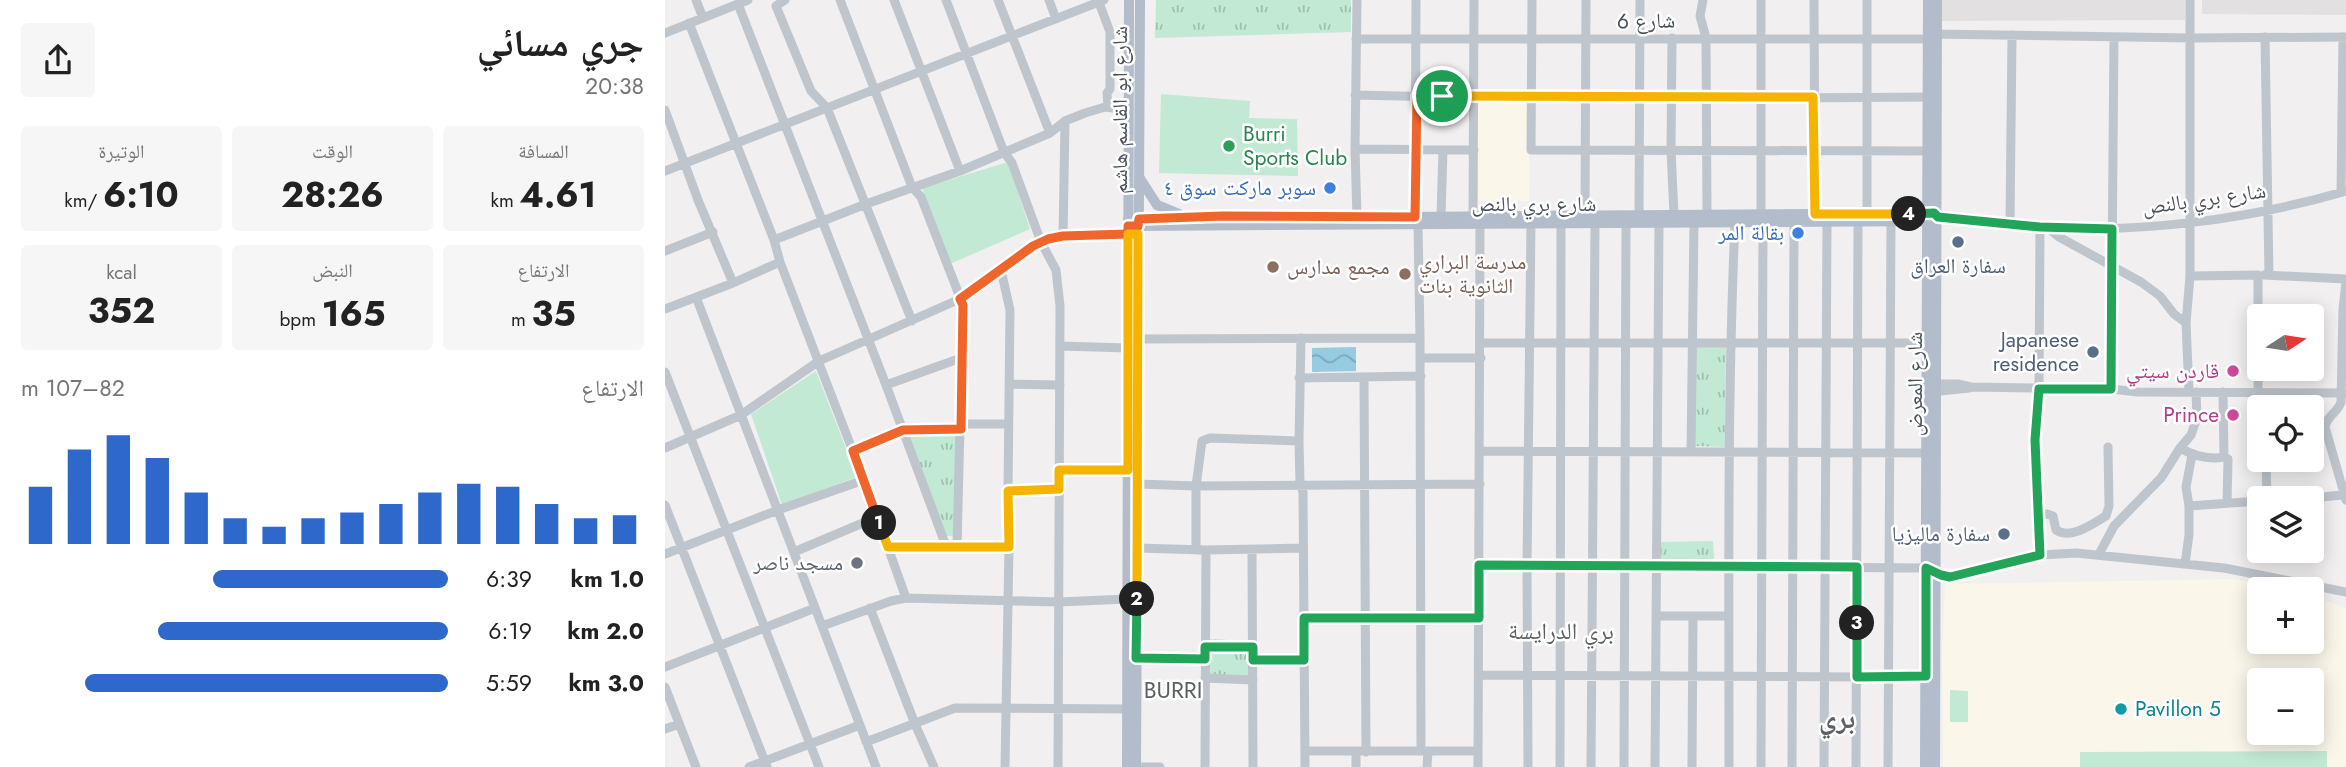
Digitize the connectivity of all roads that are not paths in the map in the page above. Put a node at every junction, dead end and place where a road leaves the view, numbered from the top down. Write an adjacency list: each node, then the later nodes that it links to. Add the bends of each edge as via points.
1 (697, 0): 26 (street)
2 (748, 0): 25 (street)
3 (785, 0): 64 (street, via 776,6 811,91)
4 (839, 0): 50 (street)
5 (894, 0): 49 (street)
6 (946, 0): 48 (street)
7 (998, 0): 31 (street)
8 (1049, 0): 27 (street)
9 (1129, 0): 66 (main road, شارع ابو القاسم هاشم)
10 (1139, 0): 87 (main road, شارع ابو القاسم هاشم)
11 (1357, 0): 44 (street)
12 (1416, 0): 36 (street)
13 (1474, 0): 37 (street)
14 (1532, 0): 38 (street)
15 (1585, 0): 45 (street)
16 (1640, 0): 39 (street)
17 (1703, 0): 41 (street, via 1700,16)
18 (1761, 0): 42 (street)
19 (1814, 0): 46 (street)
20 (1867, 0): 47 (street)
21 (1928, 0): 32 (main road, شارع المعرض)
22 (1937, 0): 32 (main road, شارع المعرض)
23 (2190, 0): 43 (street)
24 (1101, 1): 27 (street); 63 (street, via 1111,41)
25 (738, 4): 26 (street); 68 (street)
26 (703, 18): 28 (street)
27 (1056, 19): 31 (street)
28 (689, 23): 29 (street); 70 (street)
29 (665, 33)
30 (2012, 35): 32 (street, شارع 6); 33 (street, شارع 6); 117 (street)
31 (1012, 36): 48 (street); 69 (street)
32 (1932, 36): 47 (street, شارع 6); 62 (main road, شارع المعرض)
33 (2114, 37): 43 (street, شارع 6); 120 (street)
34 (2265, 37): 35 (street, شارع 6); 43 (street, شارع 6); 91 (street)
35 (2345, 37): 89 (street)
36 (1417, 38): 37 (street, شارع 6); 44 (street, شارع 6); 53 (street)
37 (1474, 38): 38 (street, شارع 6); 58 (street)
38 (1532, 38): 45 (street, شارع 6); 59 (street)
39 (1639, 38): 40 (street, شارع 6); 45 (street, شارع 6); 54 (street)
40 (1672, 38): 41 (street, شارع 6); 60 (street)
41 (1706, 38): 42 (street, شارع 6); 55 (street)
42 (1761, 38): 46 (street, شارع 6); 56 (street)
43 (2191, 38): 110 (street)
44 (1356, 39): 51 (street)
45 (1585, 39): 52 (street)
46 (1814, 39): 47 (street, شارع 6); 61 (street)
47 (1867, 39): 57 (street)
48 (967, 54): 49 (street); 83 (street)
49 (921, 72): 50 (street); 86 (street)
50 (874, 90): 64 (street); 88 (street)
51 (1355, 95): 53 (street); 71 (street)
52 (1586, 95): 54 (street); 59 (street); 75 (street)
53 (1417, 96): 58 (street); 72 (street)
54 (1639, 96): 60 (street); 76 (street)
55 (1707, 96): 56 (street); 60 (street); 78 (street)
56 (1760, 96): 61 (street); 79 (street)
57 (1867, 96): 61 (street); 62 (street); 81 (street)
58 (1474, 97): 59 (street); 74 (street)
59 (1532, 97): 75 (street, via 1531,150)
60 (1672, 97): 77 (street)
61 (1813, 97): 80 (street)
62 (1931, 97): 82 (main road, شارع المعرض); 100 (main road, شارع المعرض)
63 (1108, 107): 66 (street); 67 (street)
64 (827, 108): 68 (street); 90 (street)
65 (665, 110): 84 (street)
66 (1129, 110): 118 (main road, شارع ابو القاسم هاشم)
67 (1065, 121): 69 (street); 122 (street)
68 (785, 125): 70 (street); 105 (street)
69 (1050, 133): 83 (street)
70 (735, 144): 84 (street); 123 (street)
71 (1355, 149): 72 (street); 99 (street)
72 (1416, 150): 73 (street); 103 (street)
73 (1443, 150): 74 (street); 96 (street)
74 (1473, 150): 104 (street)
75 (1585, 150): 76 (street); 97 (street)
76 (1639, 150): 77 (street); 93 (street)
77 (1671, 150): 78 (street); 94 (street)
78 (1706, 150): 79 (street); 95 (street)
79 (1760, 150): 80 (street); 101 (street)
80 (1814, 151): 81 (street); 92 (street)
81 (1868, 151): 82 (street); 102 (street)
82 (1927, 151): 100 (main road, شارع المعرض)
83 (1005, 152): 86 (street); 124 (street)
84 (685, 163): 85 (street); 121 (street)
85 (665, 171)
86 (960, 171): 88 (street)
87 (1139, 176): 98 (main road, via 1157,205); 118 (main road, شارع ابو القاسم هاشم)
88 (912, 187): 90 (street); 135 (street, via 921,197)
89 (2344, 191): 91 (street, شارع بري بالنص)
90 (866, 204): 105 (street); 137 (street)
91 (2268, 211): 110 (street, شارع بري بالنص); 130 (street)
92 (1815, 214): 101 (main road, شارع بري بالنص); 102 (main road, شارع بري بالنص)
93 (1639, 215): 94 (main road, شارع بري بالنص); 97 (main road, شارع بري بالنص)
94 (1674, 215): 95 (main road, شارع بري بالنص)
95 (1707, 215): 101 (main road, شارع بري بالنص)
96 (1441, 216): 103 (main road, شارع بري بالنص); 104 (main road, شارع بري بالنص)
97 (1585, 216): 104 (main road, شارع بري بالنص)
98 (1185, 217): 99 (main road, شارع بري بالنص); 118 (main road, شارع بري بالنص)
99 (1357, 217): 103 (main road, شارع بري بالنص)
100 (1932, 217): 102 (main road, شارع بري بالنص); 109 (main road, شارع بري بالنص); 117 (street, شارع بري بالنص); 156 (main road, شارع المعرض)
101 (1762, 218): 106 (main road, شارع بري بالنص); 107 (main road, شارع بري بالنص); 151 (street)
102 (1863, 218): 108 (main road, شارع بري بالنص); 109 (main road, شارع بري بالنص); 154 (street)
103 (1416, 220): 104 (main road, شارع بري بالنص); 118 (main road, شارع بري بالنص); 140 (street)
104 (1477, 220): 111 (main road, شارع بري بالنص); 143 (street)
105 (821, 222): 123 (street); 142 (street)
106 (1735, 222): 116 (main road, شارع بري بالنص); 150 (street)
107 (1794, 222): 108 (main road, شارع بري بالنص); 152 (street)
108 (1827, 222): 153 (street)
109 (1891, 222): 155 (street)
110 (2189, 222): 120 (street, شارع بري بالنص); 131 (street)
111 (1531, 223): 112 (main road, شارع بري بالنص); 144 (street)
112 (1561, 223): 113 (main road, شارع بري بالنص); 145 (street)
113 (1595, 223): 114 (main road, شارع بري بالنص); 146 (street)
114 (1626, 223): 115 (main road, شارع بري بالنص); 147 (street)
115 (1659, 223): 116 (main road, شارع بري بالنص); 148 (street)
116 (1694, 223): 149 (street)
117 (2010, 223): 119 (street, شارع بري بالنص)
118 (1133, 226): 122 (street); 141 (main road, شارع ابو القاسم هاشم); 158 (main road, شارع ابو القاسم هاشم)
119 (2044, 227): 120 (street, شارع بري بالنص); 127 (street); 171 (street)
120 (2112, 229): 127 (street)
121 (713, 232): 125 (street); 133 (street)
122 (1063, 236): 124 (street)
123 (774, 240): 126 (street)
124 (1041, 242): 128 (street); 157 (street, via 1058,277)
125 (665, 251)
126 (780, 262): 133 (street); 162 (street)
127 (2111, 265): 138 (street, via 2152,289); 172 (street)
128 (1001, 270): 135 (street); 167 (street, via 1010,310)
129 (2258, 275): 130 (street); 131 (street); 177 (street)
130 (2269, 275): 132 (street)
131 (2190, 276): 138 (street)
132 (2346, 280): 178 (street)
133 (733, 283): 134 (street)
134 (696, 297): 136 (street); 179 (street)
135 (960, 299): 137 (street); 159 (street)
136 (665, 309)
137 (912, 321): 142 (street)
138 (2186, 323): 175 (street)
139 (1301, 338): 140 (street); 141 (street); 166 (street)
140 (1420, 338): 160 (street)
141 (1138, 339): 208 (main road, شارع ابو القاسم هاشم)
142 (868, 340): 162 (street); 168 (street)
143 (1481, 343): 144 (street); 161 (street)
144 (1530, 343): 145 (street); 190 (street)
145 (1562, 343): 146 (street); 191 (street)
146 (1594, 343): 147 (street); 192 (street)
147 (1626, 343): 148 (street); 193 (street)
148 (1657, 343): 149 (street); 194 (street)
149 (1693, 343): 150 (street); 195 (street)
150 (1730, 343): 151 (street); 196 (street)
151 (1763, 343): 152 (street); 197 (street)
152 (1793, 343): 153 (street); 198 (street)
153 (1826, 343): 154 (street); 199 (street)
154 (1859, 343): 155 (street); 200 (street)
155 (1889, 343): 156 (street); 201 (street)
156 (1931, 343): 170 (main road, شارع المعرض)
157 (1060, 346): 158 (street); 169 (street)
158 (1128, 348): 206 (main road, شارع ابو القاسم هاشم)
159 (961, 358): 168 (street); 181 (street)
160 (1420, 358): 161 (street); 164 (street)
161 (1481, 358): 189 (street)
162 (819, 361): 179 (street); 188 (street)
163 (665, 372): 183 (street)
164 (1420, 376): 165 (street); 211 (street)
165 (1364, 377): 166 (street); 210 (street)
166 (1299, 379): 184 (street)
167 (1009, 384): 169 (street); 180 (street)
168 (886, 385): 182 (street)
169 (1060, 385): 205 (street)
170 (1931, 388): 171 (street); 202 (main road, شارع المعرض)
171 (2039, 389): 173 (street); 223 (street, via 2035,426)
172 (2111, 389): 173 (street); 174 (street)
173 (2083, 390): 174 (street)
174 (2138, 392): 175 (street)
175 (2193, 392): 176 (street); 187 (street, via 2195,427)
176 (2223, 392): 177 (street); 204 (street)
177 (2261, 393): 178 (street)
178 (2344, 393): 217 (street, via 2339,407 2327,418 2325,430)
179 (741, 415): 183 (street); 222 (street)
180 (1008, 424): 181 (street); 215 (street)
181 (961, 426): 182 (street); 228 (street)
182 (903, 430): 188 (street); 226 (street)
183 (691, 438): 186 (street); 225 (street)
184 (1299, 441): 209 (street); 213 (street, via 1202,440)
185 (2108, 447): 223 (street, via 2106,516 2078,532 2062,533 2056,530 2053,516)
186 (665, 448)
187 (2180, 448): 203 (street); 237 (street, via 2161,478 2114,526)
188 (853, 451): 207 (street)
189 (1480, 451): 190 (street); 212 (street)
190 (1528, 451): 191 (street); 241 (street)
191 (1562, 452): 192 (street); 242 (street)
192 (1593, 452): 193 (street); 243 (street)
193 (1625, 452): 194 (street); 244 (street)
194 (1656, 452): 195 (street); 245 (street)
195 (1691, 452): 196 (street)
196 (1728, 452): 197 (street); 246 (street)
197 (1762, 452): 198 (street); 247 (street)
198 (1794, 453): 199 (street); 248 (street)
199 (1826, 453): 200 (street); 249 (street)
200 (1858, 453): 201 (street); 250 (street)
201 (1890, 453): 202 (street); 251 (street)
202 (1930, 453): 252 (main road, شارع المعرض)
203 (2192, 455): 204 (street); 221 (street, via 2186,487)
204 (2224, 457): 219 (street, via 2228,459)
205 (1059, 470): 206 (street); 214 (street)
206 (1128, 470): 255 (main road, شارع ابو القاسم هاشم)
207 (864, 480): 222 (street); 224 (street)
208 (1137, 484): 213 (street); 230 (main road, شارع ابو القاسم هاشم)
209 (1300, 484): 210 (street); 213 (street); 231 (street)
210 (1363, 484): 211 (street); 263 (street)
211 (1421, 484): 212 (street); 264 (street)
212 (1480, 484): 240 (street)
213 (1196, 486): 233 (street)
214 (1059, 489): 215 (street); 257 (street)
215 (1008, 491): 229 (street)
216 (2324, 498): 217 (street)
217 (2345, 498)
218 (2247, 502): 219 (street)
219 (2227, 503): 221 (street)
220 (665, 505): 232 (street)
221 (2189, 506): 239 (street)
222 (778, 510): 225 (street); 235 (street)
223 (2038, 515): 238 (street)
224 (877, 517): 227 (street); 235 (street)
225 (727, 530): 232 (street); 268 (street)
226 (946, 546): 227 (street); 228 (street)
227 (888, 547): 254 (street)
228 (957, 547): 229 (street)
229 (1009, 547): 256 (street)
230 (1137, 548): 233 (street); 272 (main road, شارع ابو القاسم هاشم)
231 (1303, 548): 234 (street); 265 (street)
232 (682, 549): 236 (street); 269 (street)
233 (1201, 550): 234 (street); 270 (street)
234 (1252, 550): 271 (street)
235 (794, 552): 258 (street)
236 (665, 554)
237 (2099, 554): 238 (street); 239 (street)
238 (2040, 555): 252 (street, via 1954,576)
239 (2185, 564): 253 (street)
240 (1479, 565): 241 (street); 266 (street)
241 (1527, 565): 242 (street); 278 (street)
242 (1561, 565): 243 (street); 281 (street)
243 (1593, 565): 244 (street); 282 (street)
244 (1624, 566): 245 (street); 279 (street)
245 (1656, 566): 246 (street); 260 (street)
246 (1729, 566): 247 (street); 262 (street)
247 (1761, 567): 248 (street); 287 (street)
248 (1794, 567): 249 (street); 283 (street)
249 (1825, 567): 250 (street); 288 (street)
250 (1857, 567): 251 (street); 289 (street)
251 (1889, 568): 252 (street); 284 (street)
252 (1930, 570): 291 (main road, شارع المعرض)
253 (2346, 592)
254 (906, 598): 256 (street); 259 (street)
255 (1127, 600): 257 (street); 296 (main road, شارع ابو القاسم هاشم)
256 (1008, 601): 257 (street); 294 (street)
257 (1059, 602): 295 (street)
258 (815, 608): 267 (street); 268 (street)
259 (870, 608): 267 (street); 298 (street)
260 (1657, 616): 261 (street); 280 (street)
261 (1693, 616): 262 (street); 285 (street)
262 (1728, 616): 286 (street)
263 (1366, 617): 264 (street); 265 (street); 306 (street)
264 (1421, 617): 266 (street); 304 (street)
265 (1304, 618): 275 (street)
266 (1479, 618): 277 (street)
267 (822, 626): 299 (street)
268 (765, 629): 269 (street); 302 (street)
269 (720, 645): 276 (street); 307 (street)
270 (1205, 647): 271 (street); 273 (street)
271 (1253, 647): 274 (street)
272 (1136, 658): 273 (street); 316 (main road, شارع ابو القاسم هاشم)
273 (1205, 659): 290 (street)
274 (1253, 660): 275 (street); 292 (street)
275 (1304, 660): 303 (street)
276 (665, 667)
277 (1479, 675): 278 (street); 305 (street)
278 (1527, 675): 281 (street); 324 (street)
279 (1624, 675): 280 (street); 282 (street); 327 (street)
280 (1656, 675): 285 (street); 328 (street)
281 (1560, 676): 282 (street); 325 (street)
282 (1593, 676): 326 (street)
283 (1791, 676): 287 (street); 288 (street); 332 (street)
284 (1889, 676): 289 (street); 291 (street); 335 (street)
285 (1692, 677): 286 (street); 329 (street)
286 (1729, 677): 287 (street); 330 (street)
287 (1761, 677): 331 (street)
288 (1825, 677): 289 (street); 333 (street)
289 (1857, 677): 334 (street)
290 (1205, 678): 292 (street); 318 (street)
291 (1929, 679): 336 (main road, شارع المعرض); 337 (main road, شارع المعرض)
292 (1253, 680): 319 (street)
293 (665, 687): 297 (street)
294 (1005, 708): 295 (street); 298 (street, via 955,708); 313 (street)
295 (1058, 709): 296 (street); 314 (street)
296 (1127, 709): 315 (main road, شارع ابو القاسم هاشم)
297 (679, 724): 300 (street); 308 (street)
298 (915, 724): 301 (street); 312 (street)
299 (860, 725): 301 (street); 302 (street)
300 (665, 729)
301 (866, 742): 311 (street)
302 (810, 744): 307 (street); 310 (street)
303 (1305, 751): 306 (street); 320 (street)
304 (1424, 751): 305 (street); 306 (street); 322 (street)
305 (1478, 751): 323 (street)
306 (1361, 752): 321 (street)
307 (766, 764): 309 (street)
308 (696, 767)
309 (749, 767)
310 (819, 767)
311 (876, 767)
312 (934, 767)
313 (1005, 767)
314 (1058, 767)
315 (1127, 767)
316 (1136, 767): 317 (street)
317 (1160, 767)
318 (1205, 767)
319 (1253, 767)
320 (1305, 767)
321 (1356, 767)
322 (1427, 767)
323 (1478, 767)
324 (1528, 767)
325 (1560, 767)
326 (1591, 767)
327 (1624, 767)
328 (1655, 767)
329 (1692, 767)
330 (1729, 767)
331 (1761, 767)
332 (1792, 767)
333 (1824, 767)
334 (1856, 767)
335 (1888, 767)
336 (1925, 767)
337 (1935, 767)

